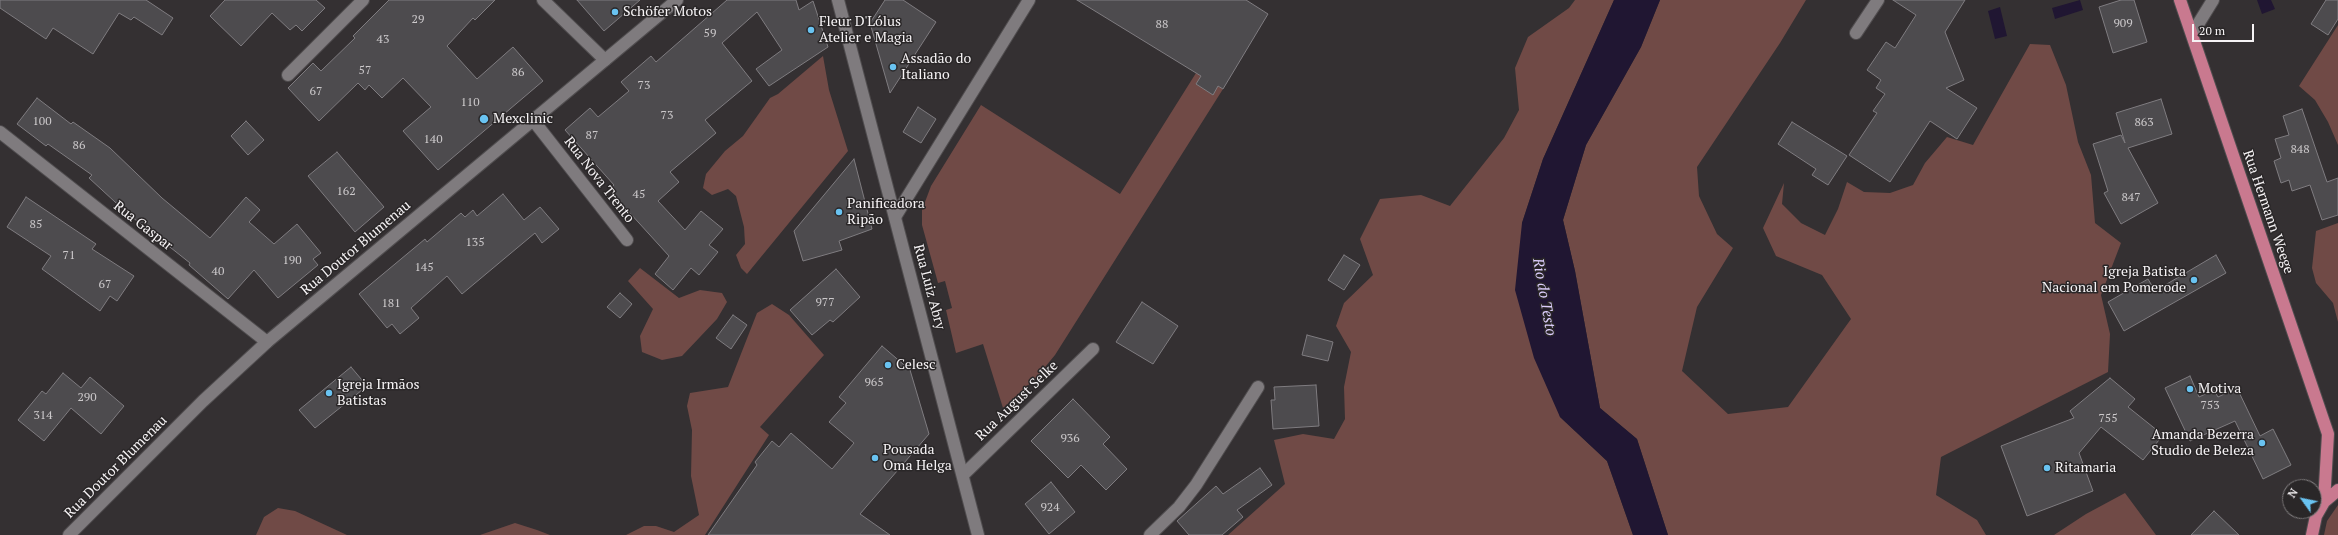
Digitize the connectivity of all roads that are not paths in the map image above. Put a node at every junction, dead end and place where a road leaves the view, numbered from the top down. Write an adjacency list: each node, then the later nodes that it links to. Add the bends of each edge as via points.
1 (363, 0): 12 (street)
2 (543, 0): 11 (street)
3 (677, 0): 11 (street, Rua Doutor Blumenau)
4 (838, 0): 15 (street, Rua Luiz Abry)
5 (1029, 0): 15 (street)
6 (1878, 0): 9 (street)
7 (2180, 0): 10 (main road, Rua Hermann Weege)
8 (2213, 0): 10 (street)
9 (1856, 33)
10 (2192, 34): 20 (main road, Rua Hermann Weege)
11 (605, 60): 13 (street, Rua Doutor Blumenau)
12 (288, 75)
13 (533, 120): 16 (street, Rua Nova Trento); 17 (street, Rua Doutor Blumenau)
14 (0, 132): 17 (street, Rua Gaspar)
15 (894, 217): 22 (street, Rua Luiz Abry)
16 (627, 240)
17 (267, 342): 25 (street, Rua Doutor Blumenau, via 198,406)
18 (1093, 349): 22 (street, Rua August Selke)
19 (1258, 387): 27 (street, via 1196,485 1179,507)
20 (2328, 434): 21 (main road, Rua Hermann Weege); 24 (main road, Rua Hermann Weege)
21 (2338, 445)
22 (963, 475): 26 (street, Rua Luiz Abry)
23 (2338, 490): 24 (main road)
24 (2324, 502): 28 (main road, via 2316,516)
25 (70, 535)
26 (978, 535)
27 (1150, 535)
28 (2312, 535)

